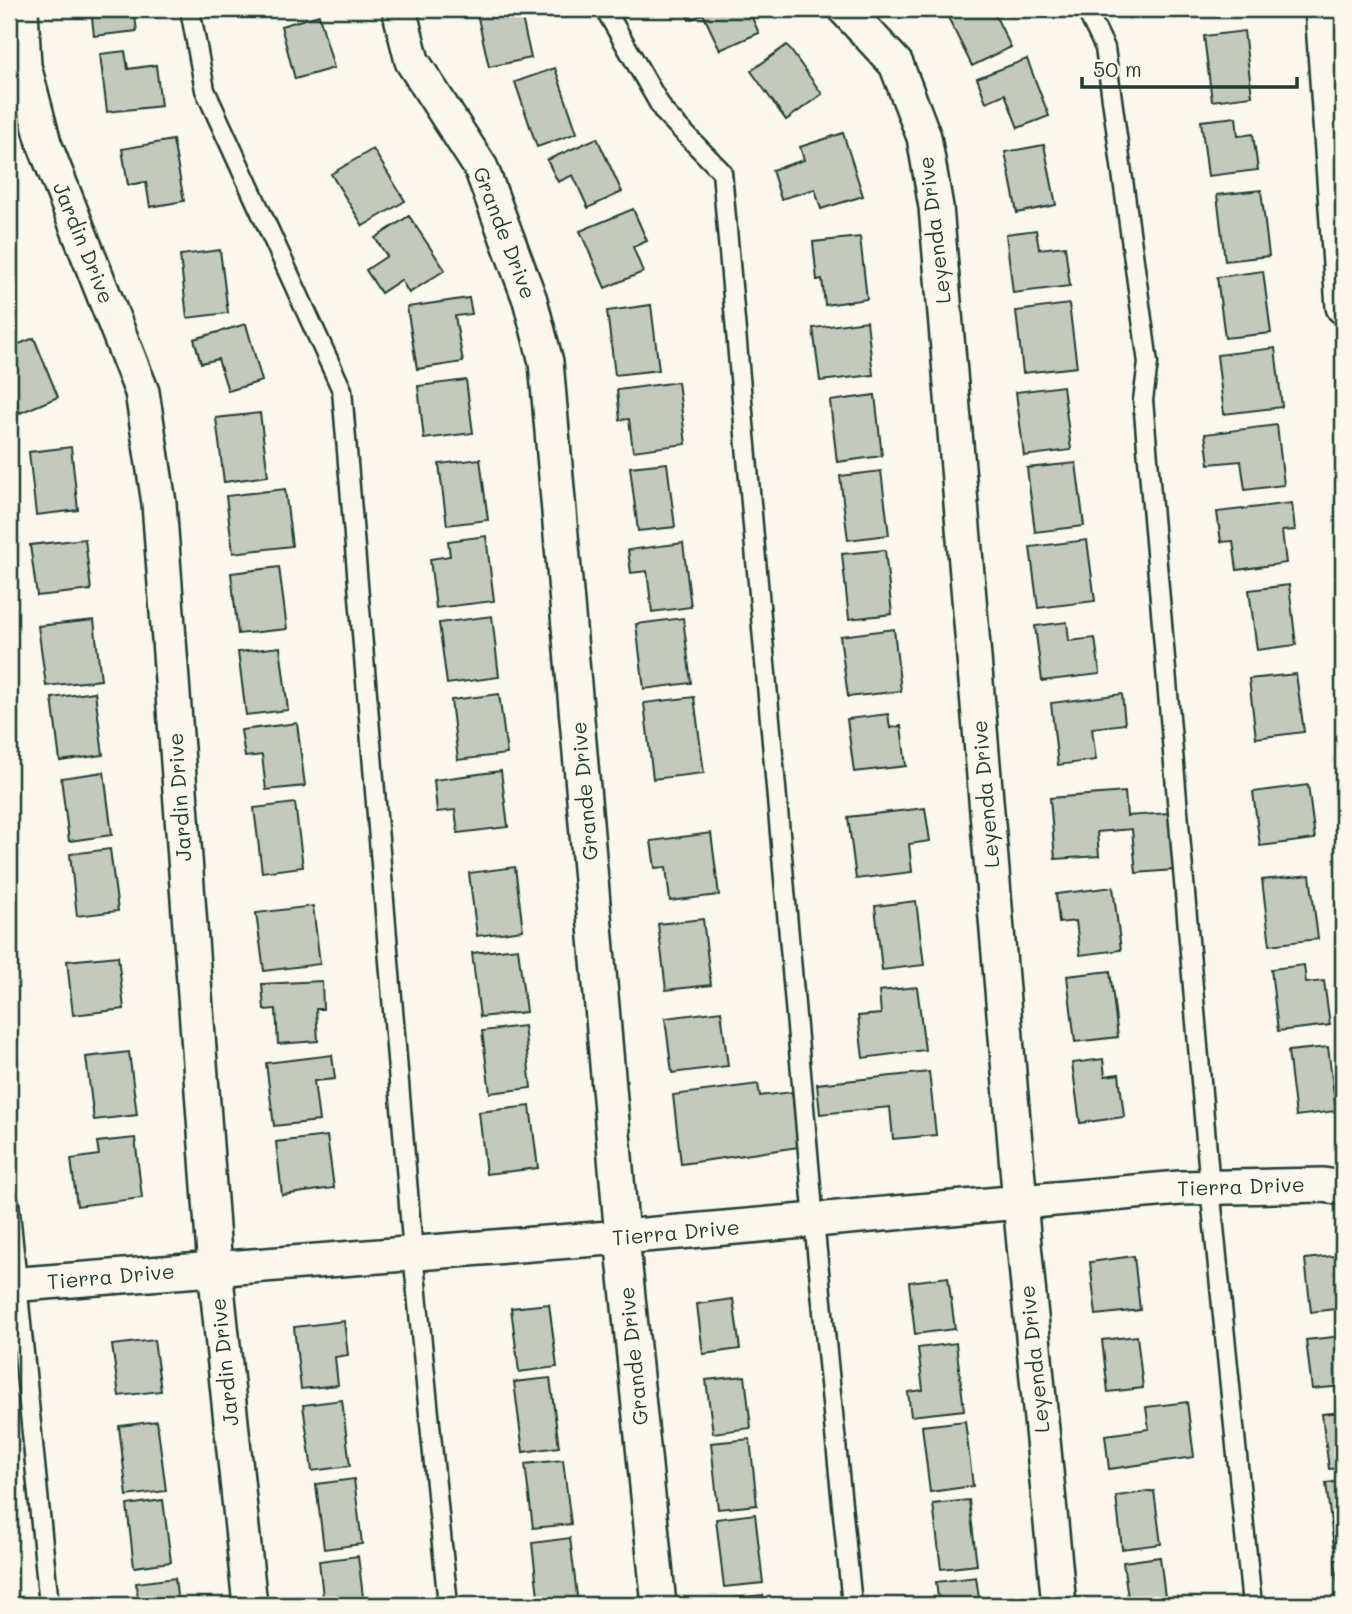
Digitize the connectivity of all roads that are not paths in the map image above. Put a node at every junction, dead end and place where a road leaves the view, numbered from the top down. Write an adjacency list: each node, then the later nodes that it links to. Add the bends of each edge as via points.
1 (21, 9): 16 (street, Jardin Drive, via 24,66 44,143 144,404 159,503)
2 (190, 9): 15 (lane, via 205,90 342,390)
3 (399, 9): 14 (street, Grande Drive, via 412,61 481,168 530,300 546,362)
4 (605, 9): 13 (lane, via 663,112 722,172)
5 (845, 9): 12 (street, Leyenda Drive, via 896,64 924,137 936,207)
6 (1086, 9): 9 (lane, via 1105,48 1148,363 1143,400)
7 (1322, 9): 8 (street)
8 (1343, 307)
9 (1210, 1187): 10 (street, Tierra Drive); 12 (street, Tierra Drive); 24 (lane)
10 (1343, 1188)
11 (9, 1202): 17 (lane)
12 (1020, 1203): 13 (street, Tierra Drive); 23 (street, Leyenda Drive)
13 (814, 1221): 14 (street, Tierra Drive); 22 (lane)
14 (622, 1237): 15 (street, Tierra Drive); 21 (street, Grande Drive)
15 (413, 1254): 16 (street, Tierra Drive); 20 (lane)
16 (215, 1268): 17 (street, Tierra Drive); 19 (street, Jardin Drive)
17 (12, 1285): 18 (lane)
18 (49, 1605)
19 (250, 1605)
20 (448, 1605)
21 (659, 1605)
22 (852, 1605)
23 (1059, 1605)
24 (1252, 1605)

